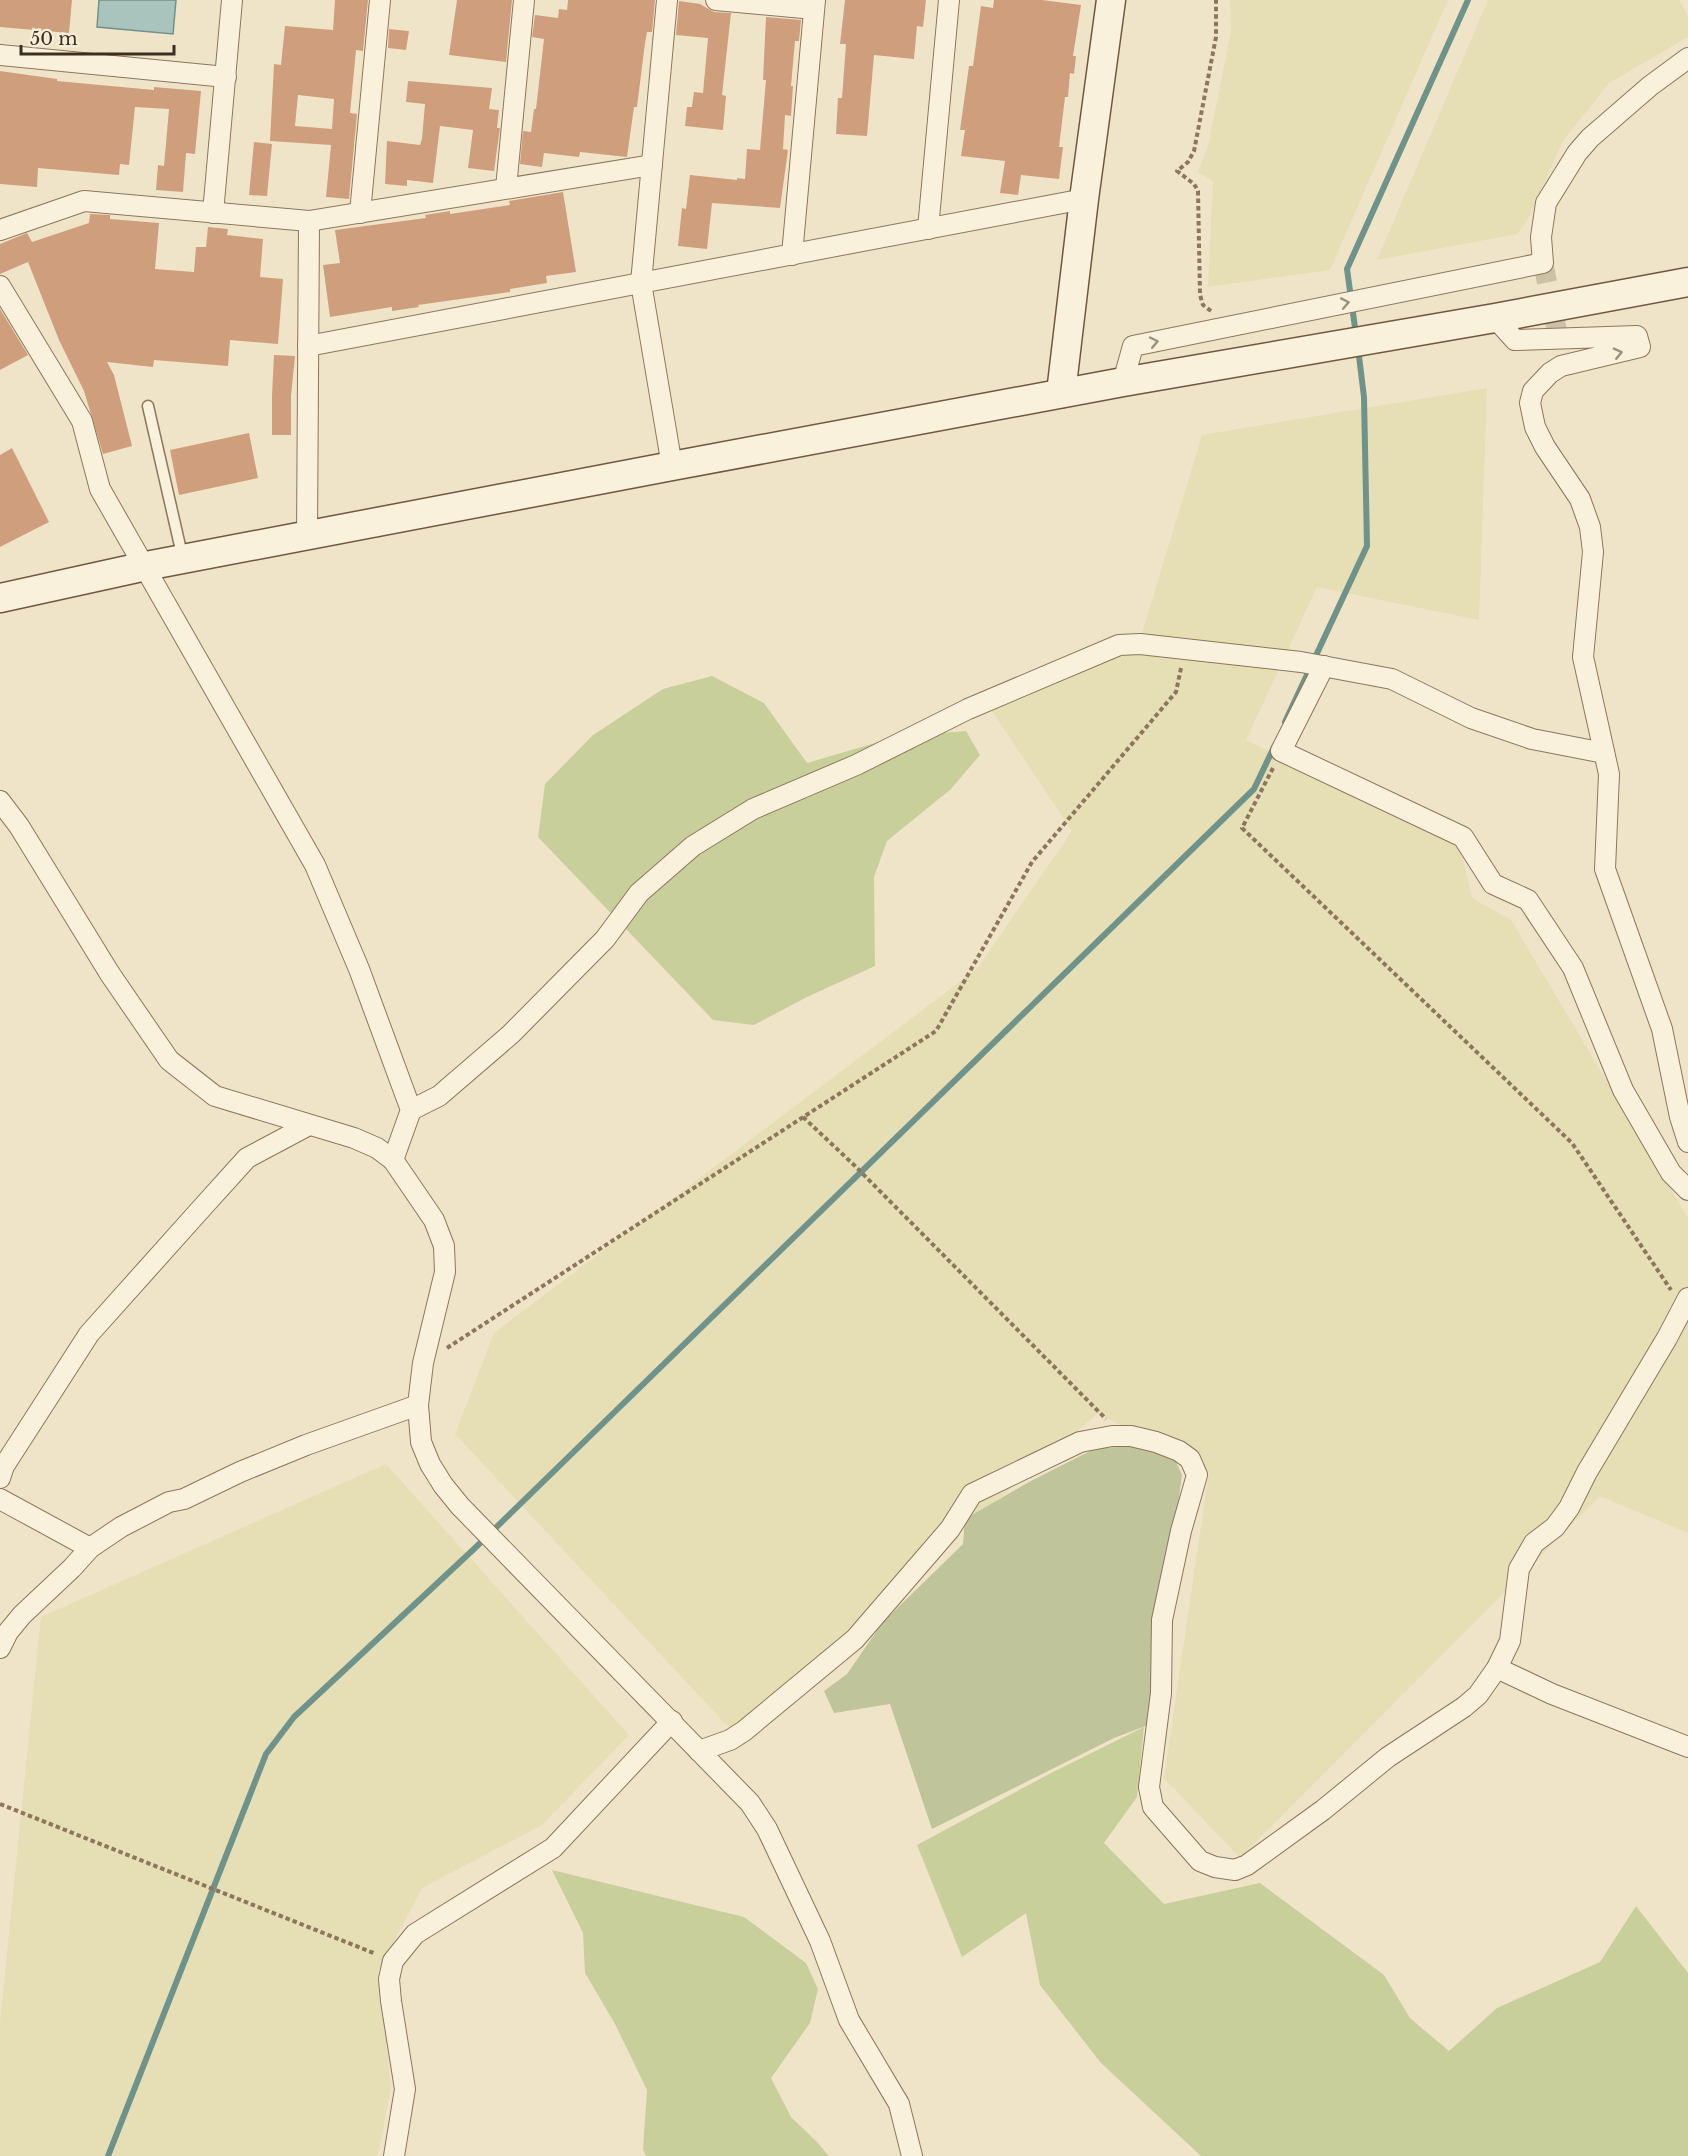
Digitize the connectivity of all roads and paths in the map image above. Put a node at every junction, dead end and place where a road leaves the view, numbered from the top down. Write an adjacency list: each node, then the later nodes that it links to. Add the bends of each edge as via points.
1 (232, 0): 12 (street)
2 (380, 0): 17 (street)
3 (524, 0): 14 (street)
4 (667, 0): 13 (street)
5 (716, 0): 9 (street)
6 (950, 0): 19 (street)
7 (1111, 0): 15 (street)
8 (1216, 0): 25 (path, via 1216,37 1194,151 1178,171 1198,191 1203,305 1211,312)
9 (814, 5): 21 (street)
10 (0, 55): 12 (street)
11 (1688, 58): 30 (street, one-way to 11, via 1133,346 1543,263 1541,237 1546,203 1577,153 1624,108)
12 (226, 77): 16 (street)
13 (652, 165): 14 (street); 23 (street)
14 (506, 188): 17 (street)
15 (1084, 199): 19 (street); 31 (street)
16 (213, 213): 18 (street); 20 (street, via 84,201)
17 (360, 213): 18 (street)
18 (309, 221): 27 (street)
19 (928, 229): 21 (street)
20 (0, 230)
21 (792, 255): 23 (street)
22 (1688, 282): 26 (street)
23 (641, 283): 27 (street); 33 (street)
24 (0, 286): 36 (street, via 82,421 100,489)
25 (1222, 310)
26 (1495, 318): 29 (street, one-way to 26, via 1640,347 1637,336 1515,340); 30 (street)
27 (308, 346): 34 (street)
28 (1560, 346): 29 (street)
29 (1561, 366): 41 (street, via 1533,391 1530,403 1535,427 1580,499 1590,526 1593,552 1583,657)
30 (1123, 382): 31 (street)
31 (1061, 393): 33 (street)
32 (148, 406): 35 (lane)
33 (672, 466): 34 (street)
34 (307, 537): 35 (street)
35 (183, 559): 36 (street)
36 (146, 566): 37 (street); 43 (street, via 315,865 359,969)
37 (0, 598)
38 (1185, 649): 39 (street); 43 (street, via 1119,645 968,709 856,765 753,809 693,846 639,893 605,939 511,1034 439,1096); 44 (path, via 1176,692 1032,862 936,1031)
39 (1324, 666): 40 (street); 41 (street, via 1392,679 1471,718 1532,739)
40 (1281, 751): 48 (street, via 1463,837 1493,884 1528,900 1573,968 1623,1090 1671,1173); 49 (path, via 1242,828 1572,1143)
41 (1604, 753): 46 (street, via 1609,774 1605,869 1662,1029)
42 (0, 801): 45 (street, via 169,1060 214,1096)
43 (411, 1110): 47 (street)
44 (803, 1117): 50 (path); 52 (path)
45 (309, 1125): 47 (street, via 354,1138 377,1148); 53 (street, via 247,1158 89,1334)
46 (1688, 1142)
47 (393, 1161): 50 (street, via 434,1220 444,1246 445,1272)
48 (1688, 1190)
49 (1685, 1303): 57 (street, via 1569,1508 1555,1527 1534,1543 1519,1569 1510,1641)
50 (423, 1363): 51 (street)
51 (418, 1405): 55 (street, via 306,1445 169,1502); 58 (street, via 421,1442 443,1485)
52 (1124, 1436): 57 (street, via 1179,1451 1190,1459 1197,1475 1162,1620 1161,1693 1149,1787 1153,1807 1200,1861 1234,1870 1247,1865 1388,1757 1464,1707); 60 (street, via 1080,1442 972,1494 950,1529 855,1639 744,1731)
53 (0, 1478)
54 (0, 1499): 55 (street)
55 (90, 1548): 56 (street, via 22,1615)
56 (0, 1648)
57 (1497, 1668): 59 (street, via 1552,1694)
58 (672, 1721): 60 (street); 62 (street, via 553,1848 415,1934)
59 (1688, 1747)
60 (699, 1751): 64 (street, via 750,1803 768,1829 820,1941 849,2020 899,2104)
61 (0, 1804): 62 (path)
62 (393, 1961): 63 (street, via 389,1979 391,2001 405,2089)
63 (394, 2156)
64 (912, 2156)

